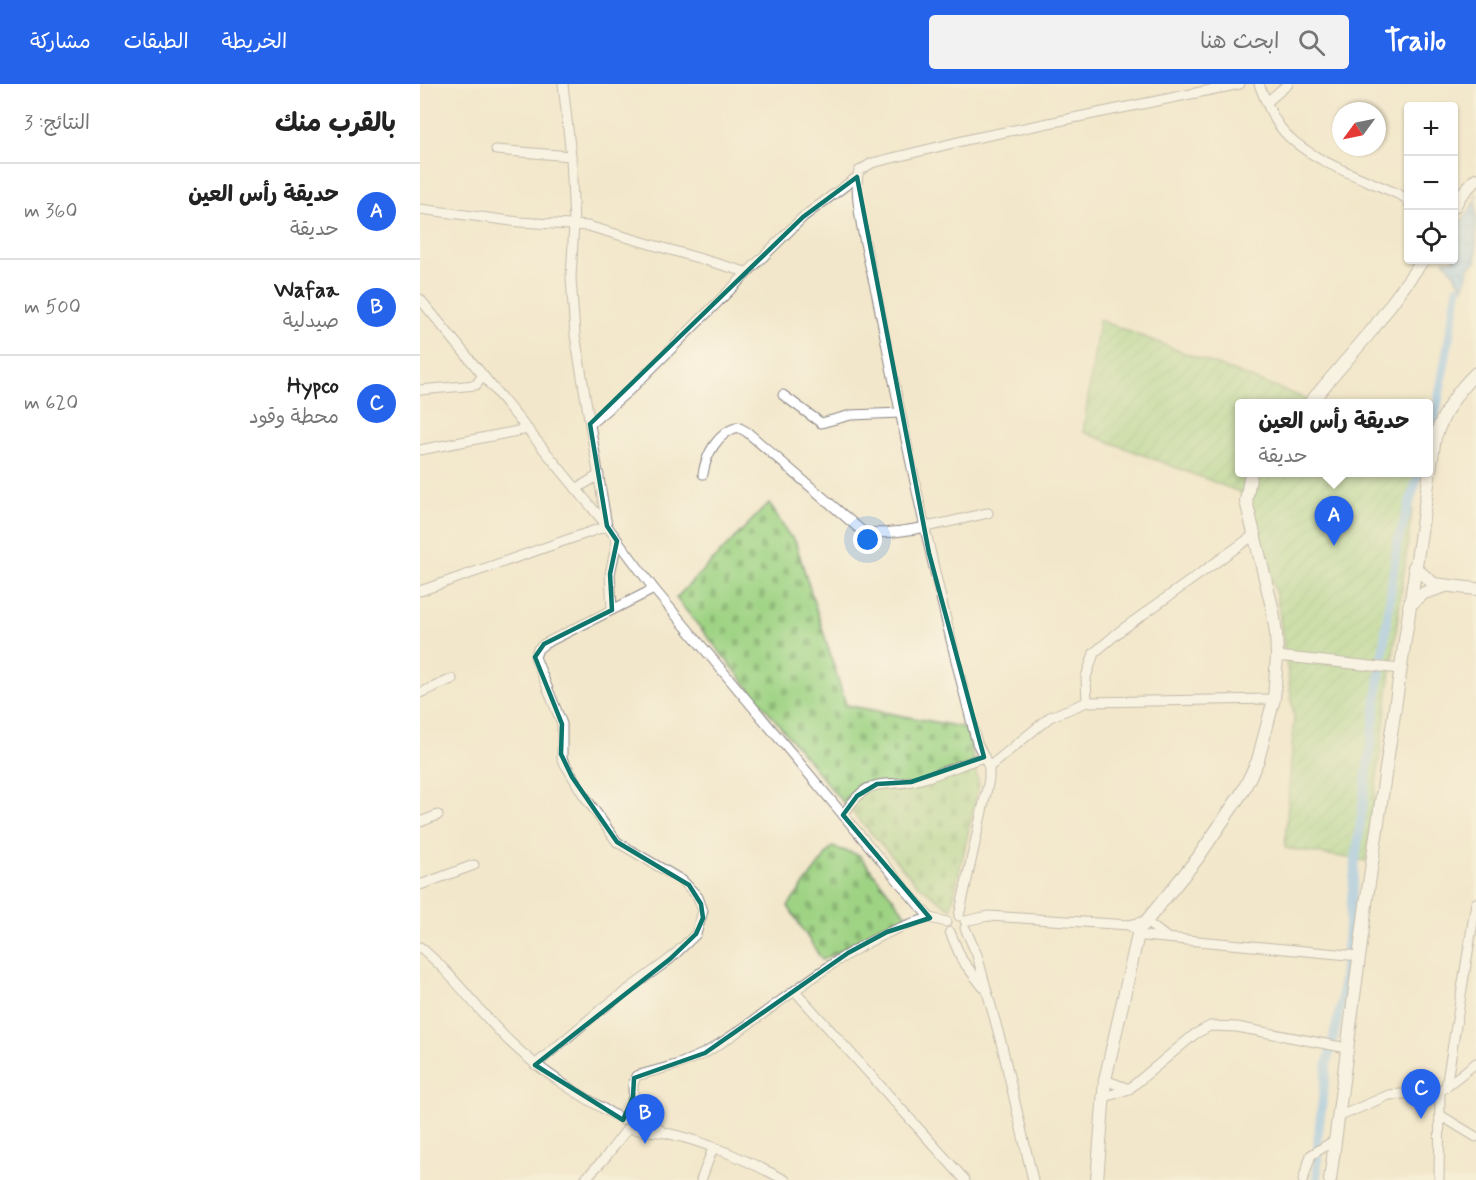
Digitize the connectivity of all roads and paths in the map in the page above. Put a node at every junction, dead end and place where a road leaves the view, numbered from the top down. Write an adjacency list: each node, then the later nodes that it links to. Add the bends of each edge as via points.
1 (563, 84): 7 (street)
2 (1240, 84): 8 (street, via 970,139 872,163 859,171)
3 (1259, 84): 5 (street)
4 (1288, 84): 5 (street)
5 (1267, 102): 10 (street, via 1278,125 1301,146)
6 (496, 150): 7 (street)
7 (571, 156): 13 (street)
8 (857, 177): 15 (street, via 803,217); 22 (street)
9 (1476, 179): 11 (street)
10 (1404, 197)
11 (1458, 197)
12 (420, 209): 13 (street, via 519,222)
13 (574, 224): 15 (street); 23 (street, via 571,278 575,335)
14 (1420, 264): 21 (street, via 1374,329)
15 (746, 272): 23 (street, via 633,387)
16 (420, 298): 18 (street)
17 (1476, 373): 25 (street, via 1446,407)
18 (483, 375): 19 (street, via 476,385); 24 (street)
19 (420, 390)
20 (783, 395): 22 (street, via 821,423 852,414)
21 (1314, 399)
22 (900, 413): 34 (street)
23 (590, 424): 28 (street)
24 (528, 429): 26 (street); 31 (street)
25 (1433, 449)
26 (420, 450)
27 (703, 474): 34 (street, via 714,444 738,427 862,531)
28 (599, 475): 31 (street); 33 (street)
29 (1250, 477): 35 (street, via 1246,501)
30 (1429, 477): 37 (street)
31 (576, 489): 33 (street)
32 (988, 513): 34 (street)
33 (607, 526): 36 (street); 41 (street)
34 (923, 527): 50 (street)
35 (1254, 535): 44 (street, via 1273,611); 49 (street, via 1094,653 1086,677)
36 (617, 541): 39 (street); 43 (street, via 610,574)
37 (1414, 567): 38 (street, via 1427,580); 42 (street)
38 (1443, 587): 40 (street); 42 (street, via 1424,593)
39 (654, 589): 43 (street); 53 (street)
40 (1476, 590)
41 (420, 591)
42 (1409, 606): 45 (street)
43 (612, 610): 71 (street, via 544,644 536,652 562,724 561,754 572,777 617,842 689,885 701,904 703,918 696,934 670,959)
44 (1277, 656): 45 (street); 48 (street)
45 (1396, 669): 66 (street)
46 (452, 679): 47 (street)
47 (420, 693)
48 (1274, 699): 49 (street); 59 (street, via 1258,760 1243,791)
49 (1087, 702): 51 (street, via 1050,717)
50 (984, 758): 51 (street); 53 (street, via 911,782 877,784 857,796)
51 (989, 767): 61 (street)
52 (438, 815): 54 (street)
53 (843, 815): 58 (street)
54 (420, 822)
55 (474, 865): 56 (street)
56 (420, 885)
57 (1476, 903): 74 (street)
58 (930, 918): 60 (street); 68 (street, via 874,939)
59 (1150, 919): 63 (street); 63 (street); 64 (street)
60 (947, 922): 61 (street, via 952,916); 62 (street)
61 (963, 922): 62 (street, via 957,934); 63 (street, via 988,916); 67 (street, via 977,955)
62 (950, 932): 67 (street, via 962,960)
63 (1137, 935): 64 (street); 72 (street)
64 (1165, 936): 66 (street)
65 (420, 947): 71 (street)
66 (1353, 956): 69 (street)
67 (984, 989): 86 (street, via 1011,1080)
68 (795, 991): 78 (street, via 705,1053 636,1076); 85 (street)
69 (1342, 1047): 73 (street, via 1237,1027 1210,1026); 77 (street)
70 (1476, 1063): 74 (street)
71 (535, 1065): 78 (street, via 574,1092)
72 (1105, 1080): 73 (street); 75 (street)
73 (1129, 1089): 75 (street)
74 (1443, 1089): 76 (street); 77 (street, via 1389,1095)
75 (1102, 1098): 87 (street)
76 (1440, 1115): 79 (street); 90 (street)
77 (1338, 1117): 80 (street)
78 (630, 1121): 81 (street, via 648,1120 663,1132); 82 (street, via 605,1158)
79 (1476, 1137)
80 (1335, 1140): 88 (street, via 1311,1155); 89 (street)
81 (713, 1148): 83 (street); 84 (street)
82 (584, 1180)
83 (701, 1180)
84 (785, 1180)
85 (965, 1180)
86 (1033, 1180)
87 (1096, 1180)
88 (1303, 1180)
89 (1330, 1180)
90 (1439, 1180)

